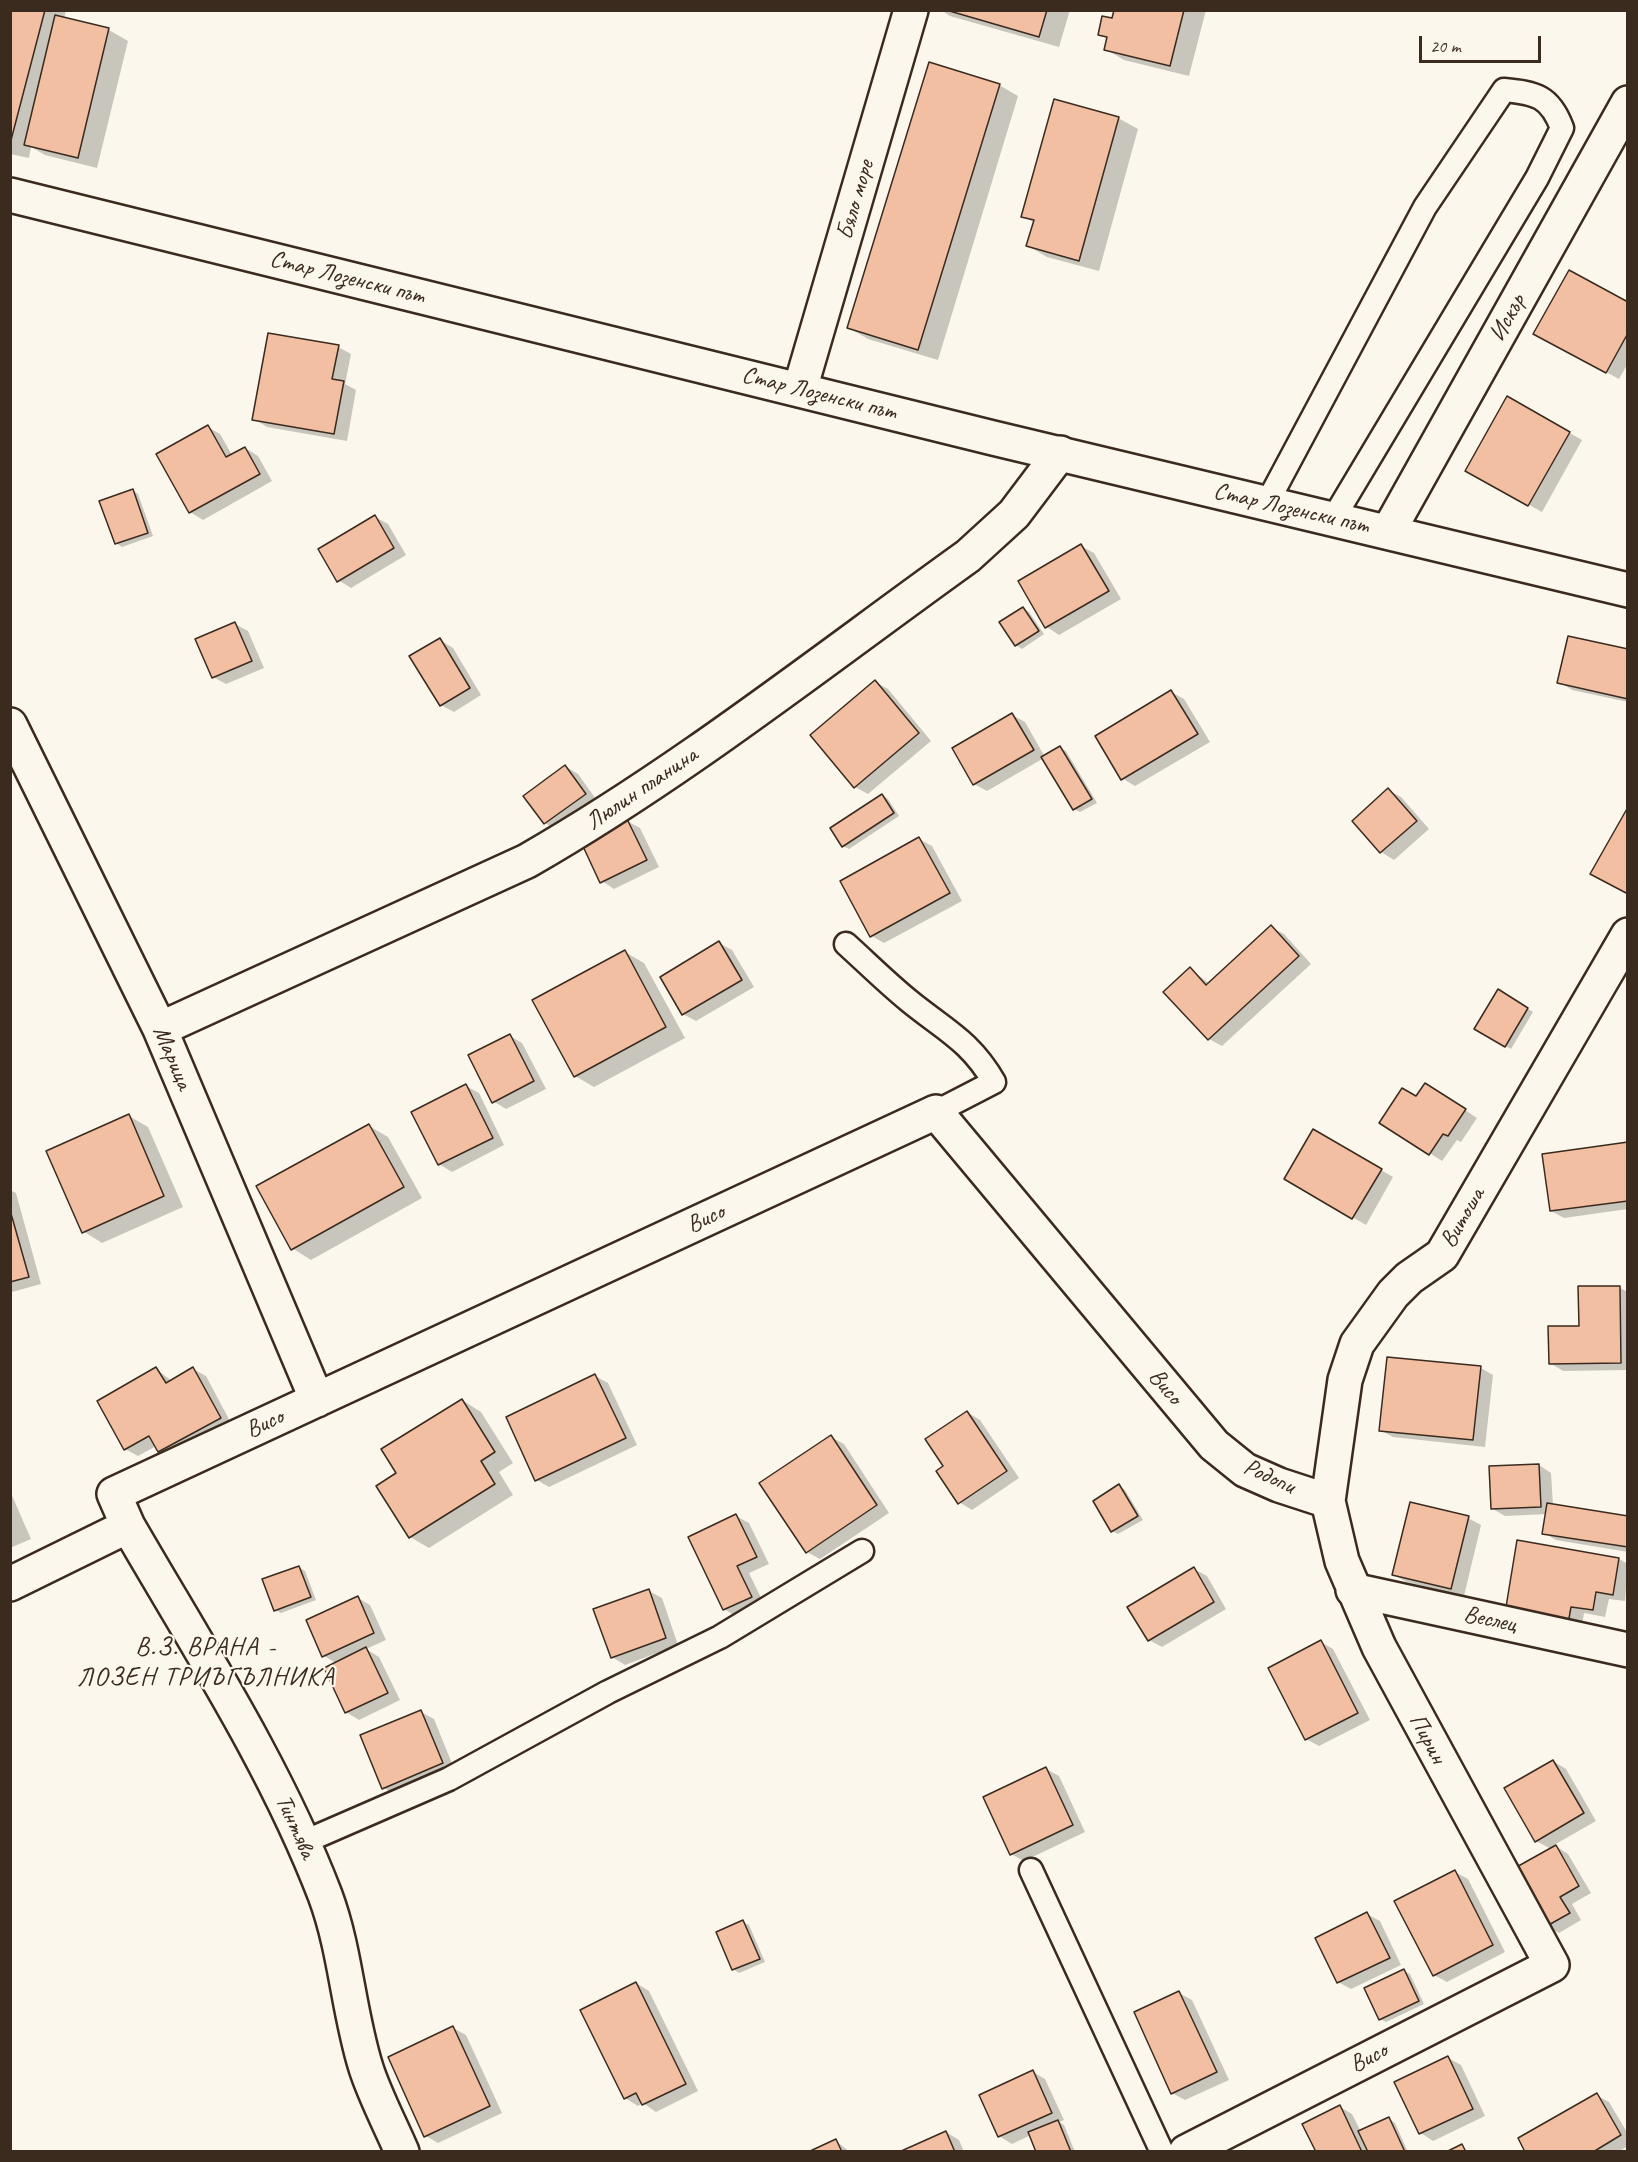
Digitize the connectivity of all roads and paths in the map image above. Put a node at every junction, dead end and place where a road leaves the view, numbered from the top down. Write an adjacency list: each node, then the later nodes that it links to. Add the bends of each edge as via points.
1 (911, 10): 4 (street, Бяло море)
2 (1628, 103): 8 (street, Искър)
3 (10, 195): 4 (street, Стар Лозенски път)
4 (800, 389): 5 (street, Стар Лозенски път)
5 (1060, 453): 6 (street, Стар Лозенски път); 13 (street, Люлин планина, via 1014,514 968,556 592,824 528,861)
6 (1267, 503): 7 (street, Стар Лозенски път); 7 (lane, via 1425,207 1504,90 1531,92 1555,108 1562,128 1537,178)
7 (1333, 519): 8 (street, Стар Лозенски път)
8 (1388, 532): 9 (street, Стар Лозенски път)
9 (1628, 590)
10 (10, 725): 13 (street, Марица)
11 (1628, 935): 17 (street, Витоша, via 1442,1255 1393,1294 1357,1344 1345,1380)
12 (846, 944): 14 (lane, via 909,1000 964,1041 994,1082)
13 (160, 1029): 15 (street, Марица)
14 (936, 1112): 15 (street, Висо); 16 (street, Висо)
15 (317, 1400): 18 (street, Висо, via 114,1494)
16 (1214, 1445): 17 (street, Родопи, via 1245,1470)
17 (1328, 1501): 21 (street, Пирин)
18 (128, 1526): 20 (street); 23 (street, Тинтява, via 263,1758)
19 (862, 1551): 23 (lane, via 720,1637 608,1692 448,1779)
20 (10, 1584)
21 (1353, 1590): 22 (street, Веслец); 25 (street, Пирин, via 1439,1761)
22 (1628, 1650)
23 (304, 1842): 26 (street, Тинтява, via 345,1963 366,2068)
24 (1031, 1870): 27 (lane)
25 (1552, 1965): 28 (street, Висо)
26 (402, 2151)
27 (1162, 2151)
28 (1186, 2151)

